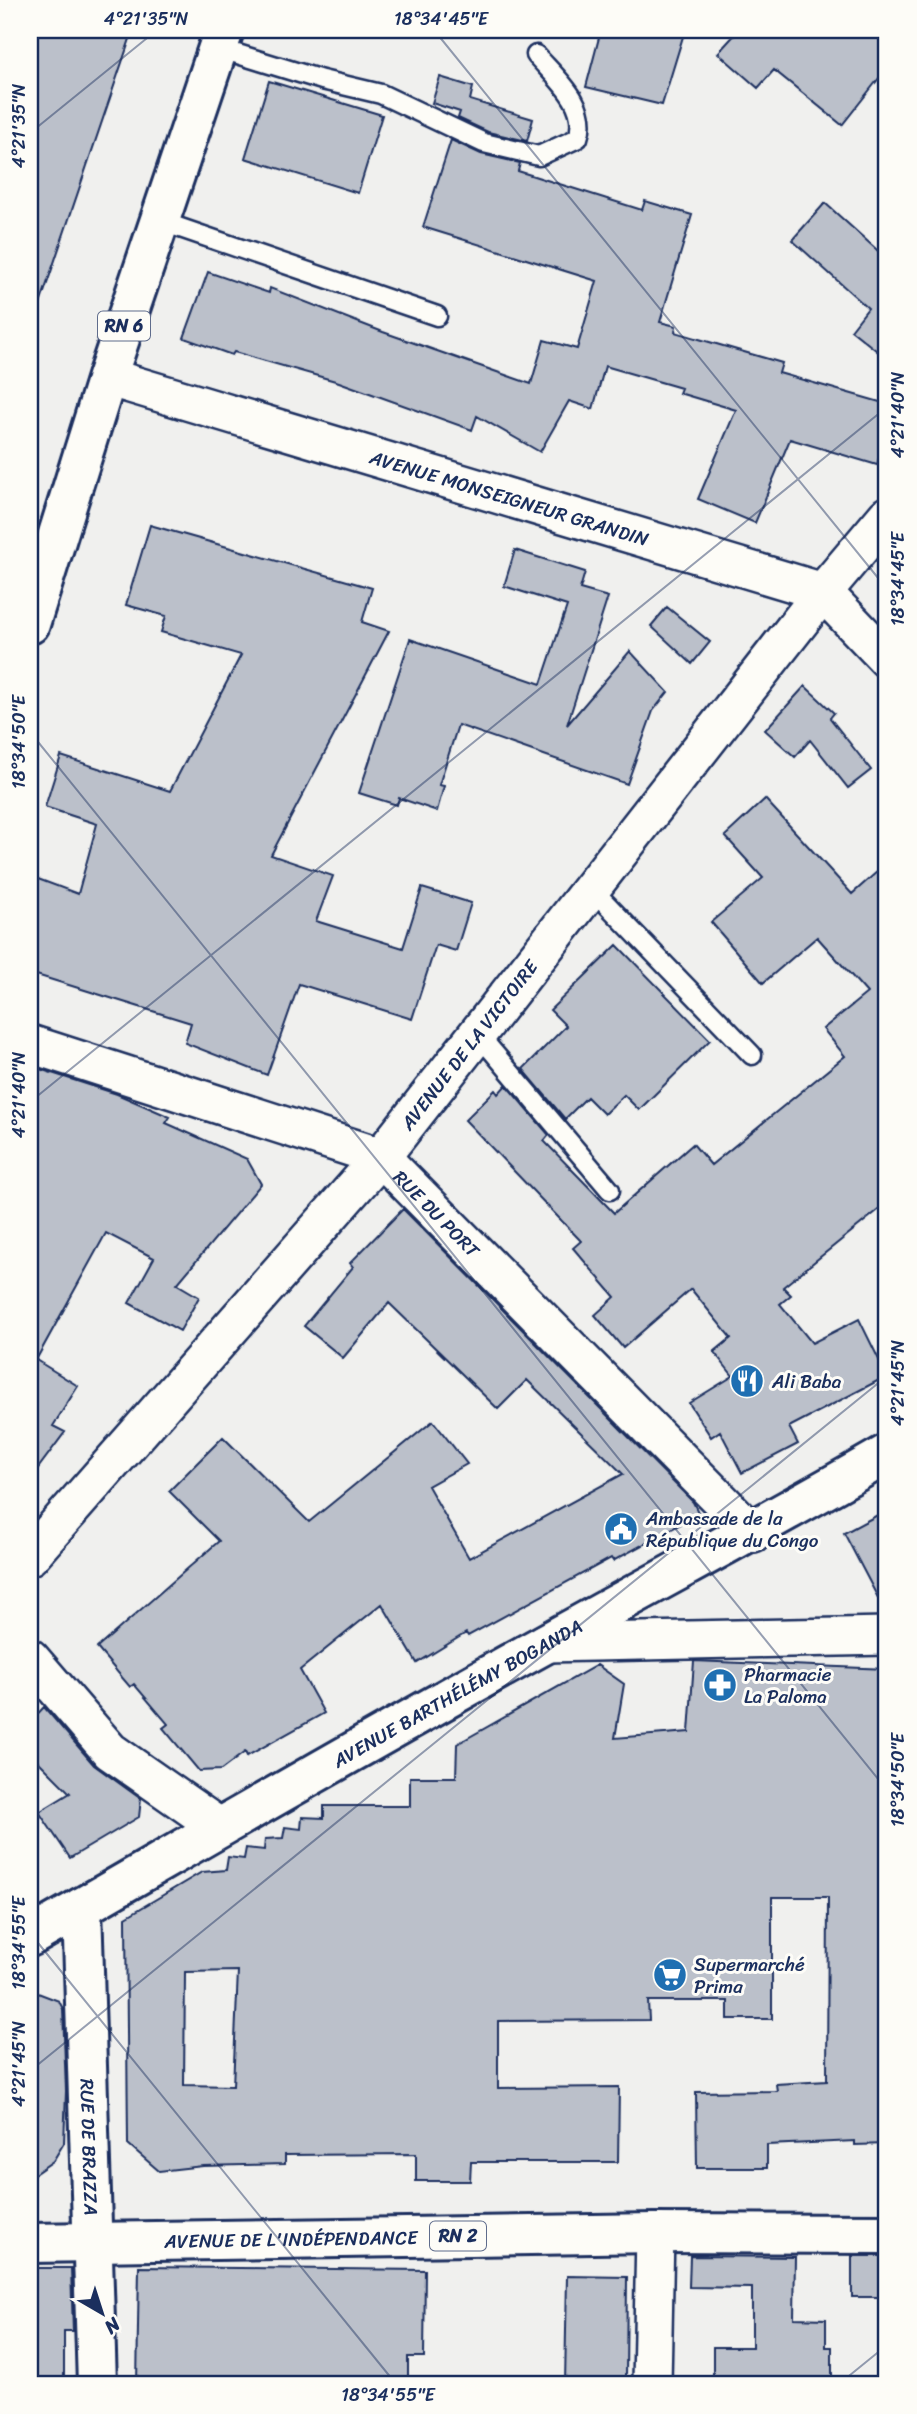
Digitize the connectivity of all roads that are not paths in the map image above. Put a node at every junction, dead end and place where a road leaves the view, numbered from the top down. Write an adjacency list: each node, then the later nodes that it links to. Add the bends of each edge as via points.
1 (221, 39): 2 (lane, via 322,80 381,94 484,143 539,156 579,138 583,125 573,97); 3 (main road, RN 6)
2 (536, 55)
3 (160, 221): 4 (lane); 5 (main road, RN 6)
4 (437, 316)
5 (107, 377): 7 (street, AVENUE MONSEIGNEUR GRANDIN); 8 (main road, RN 6)
6 (887, 516): 7 (street, AVENUE DE LA VICTOIRE)
7 (823, 592): 9 (street, AVENUE MONSEIGNEUR GRANDIN); 10 (street, AVENUE DE LA VICTOIRE)
8 (30, 624)
9 (887, 659)
10 (591, 888): 11 (street, AVENUE DE LA VICTOIRE); 13 (lane)
11 (477, 1033): 14 (street, AVENUE DE LA VICTOIRE); 15 (lane)
12 (30, 1044): 14 (street, RUE DU PORT)
13 (752, 1055)
14 (381, 1157): 17 (street, RUE DU PORT); 18 (street, AVENUE DE LA VICTOIRE)
15 (610, 1190)
16 (887, 1454): 17 (main road, AVENUE BARTHÉLÉMY BOGANDA)
17 (753, 1532): 20 (main road, AVENUE BARTHÉLÉMY BOGANDA)
18 (30, 1556)
19 (887, 1636): 20 (street)
20 (546, 1643): 22 (main road, AVENUE BARTHÉLÉMY BOGANDA)
21 (30, 1658): 22 (street, via 110,1751)
22 (219, 1826): 23 (main road, AVENUE BARTHÉLÉMY BOGANDA)
23 (82, 1907): 24 (main road, AVENUE BARTHÉLÉMY BOGANDA); 28 (main road, RUE DE BRAZZA)
24 (30, 1937)
25 (655, 2232): 26 (main road, AVENUE DE L'INDÉPENDANCE / RN 2); 28 (main road, AVENUE DE L'INDÉPENDANCE / RN 2); 30 (street)
26 (887, 2234)
27 (30, 2243): 28 (main road, AVENUE DE L'INDÉPENDANCE / RN 2)
28 (92, 2243): 29 (main road, RUE DE BRAZZA)
29 (97, 2384)
30 (652, 2384)

